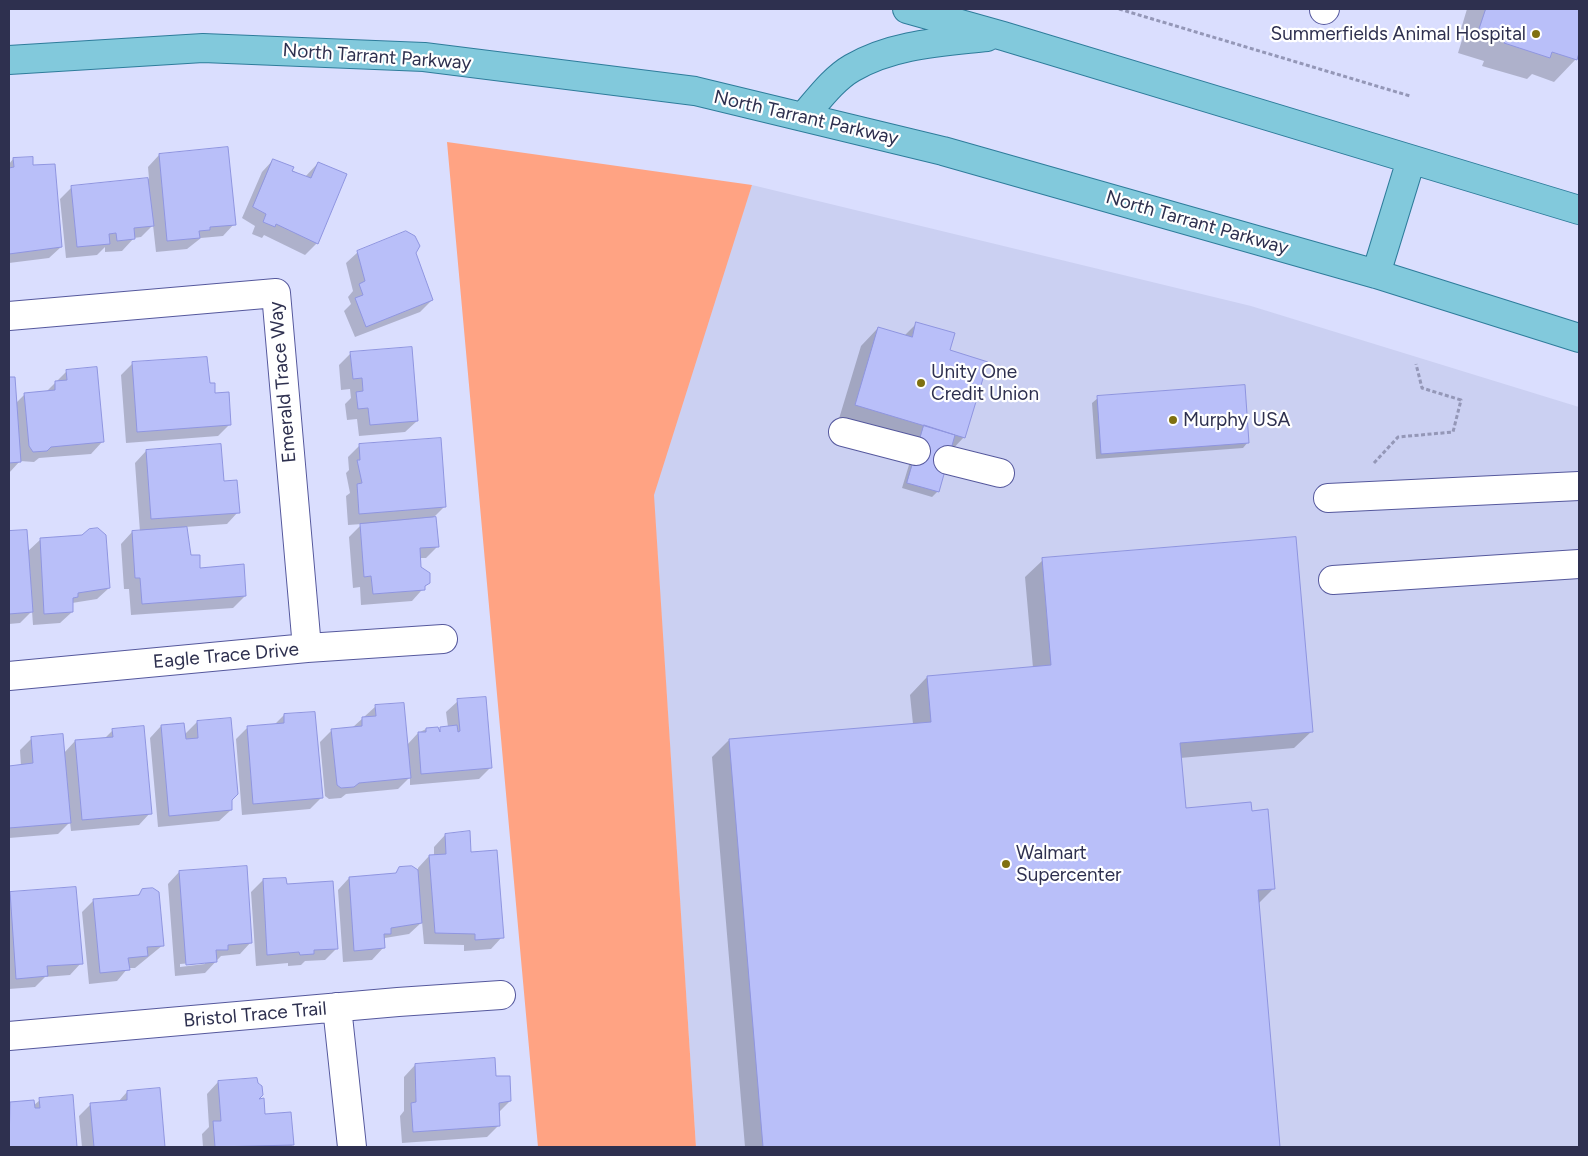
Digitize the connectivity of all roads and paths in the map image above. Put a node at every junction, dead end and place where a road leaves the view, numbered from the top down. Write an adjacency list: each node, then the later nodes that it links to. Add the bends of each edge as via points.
1 (907, 9): 3 (main road)
2 (1119, 9): 5 (path)
3 (1003, 36): 6 (main road, via 898,49 852,68 828,88); 7 (main road)
4 (9, 60): 6 (main road, North Tarrant Parkway, via 203,48 424,56 695,91)
5 (1410, 96)
6 (803, 117): 9 (main road, North Tarrant Parkway, via 943,151)
7 (1411, 160): 8 (main road); 9 (main road)
8 (1579, 210)
9 (1376, 274): 11 (main road, North Tarrant Parkway)
10 (9, 316): 23 (street, Emerald Trace Way, via 276,292)
11 (1579, 338)
12 (1416, 364): 16 (path, via 1422,388 1461,400 1453,432 1398,436)
13 (843, 432): 14 (street)
14 (916, 451)
15 (948, 460): 17 (street)
16 (1374, 463)
17 (1000, 473)
18 (1579, 486): 19 (street)
19 (1328, 498)
20 (1579, 564): 21 (street)
21 (1333, 580)
22 (443, 639): 23 (street, Eagle Trace Drive)
23 (307, 648): 24 (street, Eagle Trace Drive)
24 (9, 676)
25 (501, 995): 26 (street, Bristol Trace Trail)
26 (337, 1007): 27 (street, Bristol Trace Trail); 28 (street)
27 (9, 1036)
28 (352, 1147)

